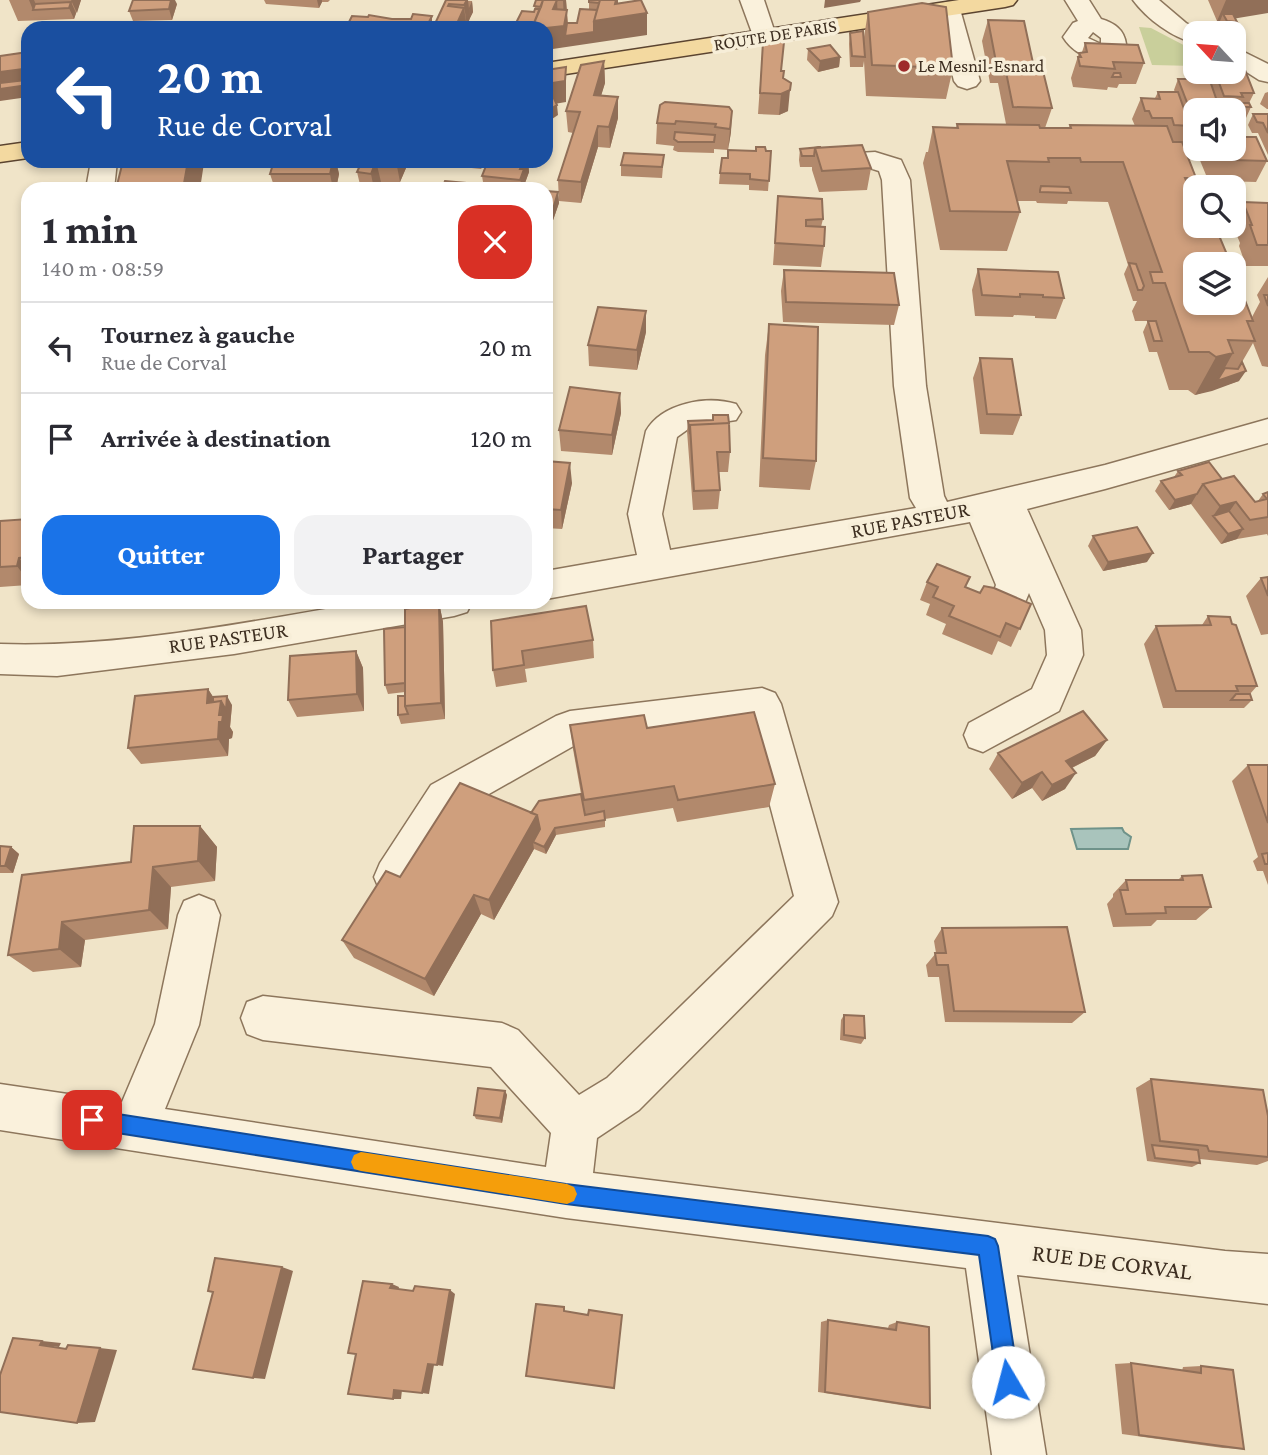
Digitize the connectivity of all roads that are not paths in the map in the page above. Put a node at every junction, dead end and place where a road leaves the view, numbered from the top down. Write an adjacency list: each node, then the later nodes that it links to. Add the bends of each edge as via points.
1 (752, 0): 8 (street)
2 (1005, 0): 5 (main road, ROUTE DE PARIS)
3 (1077, 0): 6 (street)
4 (1145, 0): 7 (street)
5 (948, 9): 8 (main road, ROUTE DE PARIS); 12 (street)
6 (1091, 24)
7 (1183, 30)
8 (764, 36): 10 (main road, ROUTE DE PARIS)
9 (1246, 61): 11 (street)
10 (553, 68)
11 (1268, 75)
12 (967, 81)
13 (21, 151): 14 (main road)
14 (0, 154)
15 (833, 161): 19 (street, via 874,160 891,166 896,180 910,386 927,498)
16 (725, 412): 20 (street, via 683,416 662,431 645,514)
17 (1268, 431): 18 (street, RUE PASTEUR)
18 (993, 503): 19 (street, RUE PASTEUR); 22 (street, via 1014,585); 25 (street, via 1063,630 1065,655 1046,699)
19 (939, 517): 20 (street, RUE PASTEUR)
20 (656, 564): 21 (street, RUE PASTEUR)
21 (553, 584)
22 (1006, 607)
23 (412, 609): 24 (street, RUE PASTEUR, via 70,660)
24 (0, 659)
25 (983, 736)
26 (395, 877): 30 (street, via 445,798 570,727 762,704 817,902 623,1094)
27 (199, 915): 31 (street, via 177,1025)
28 (263, 1018): 30 (street, via 502,1046)
29 (0, 1107): 31 (street, RUE DE CORVAL)
30 (575, 1125): 32 (street)
31 (135, 1126): 32 (street, RUE DE CORVAL)
32 (566, 1194): 33 (street, RUE DE CORVAL)
33 (988, 1246): 34 (street, RUE DE CORVAL); 35 (street)
34 (1268, 1279)
35 (1019, 1455)

